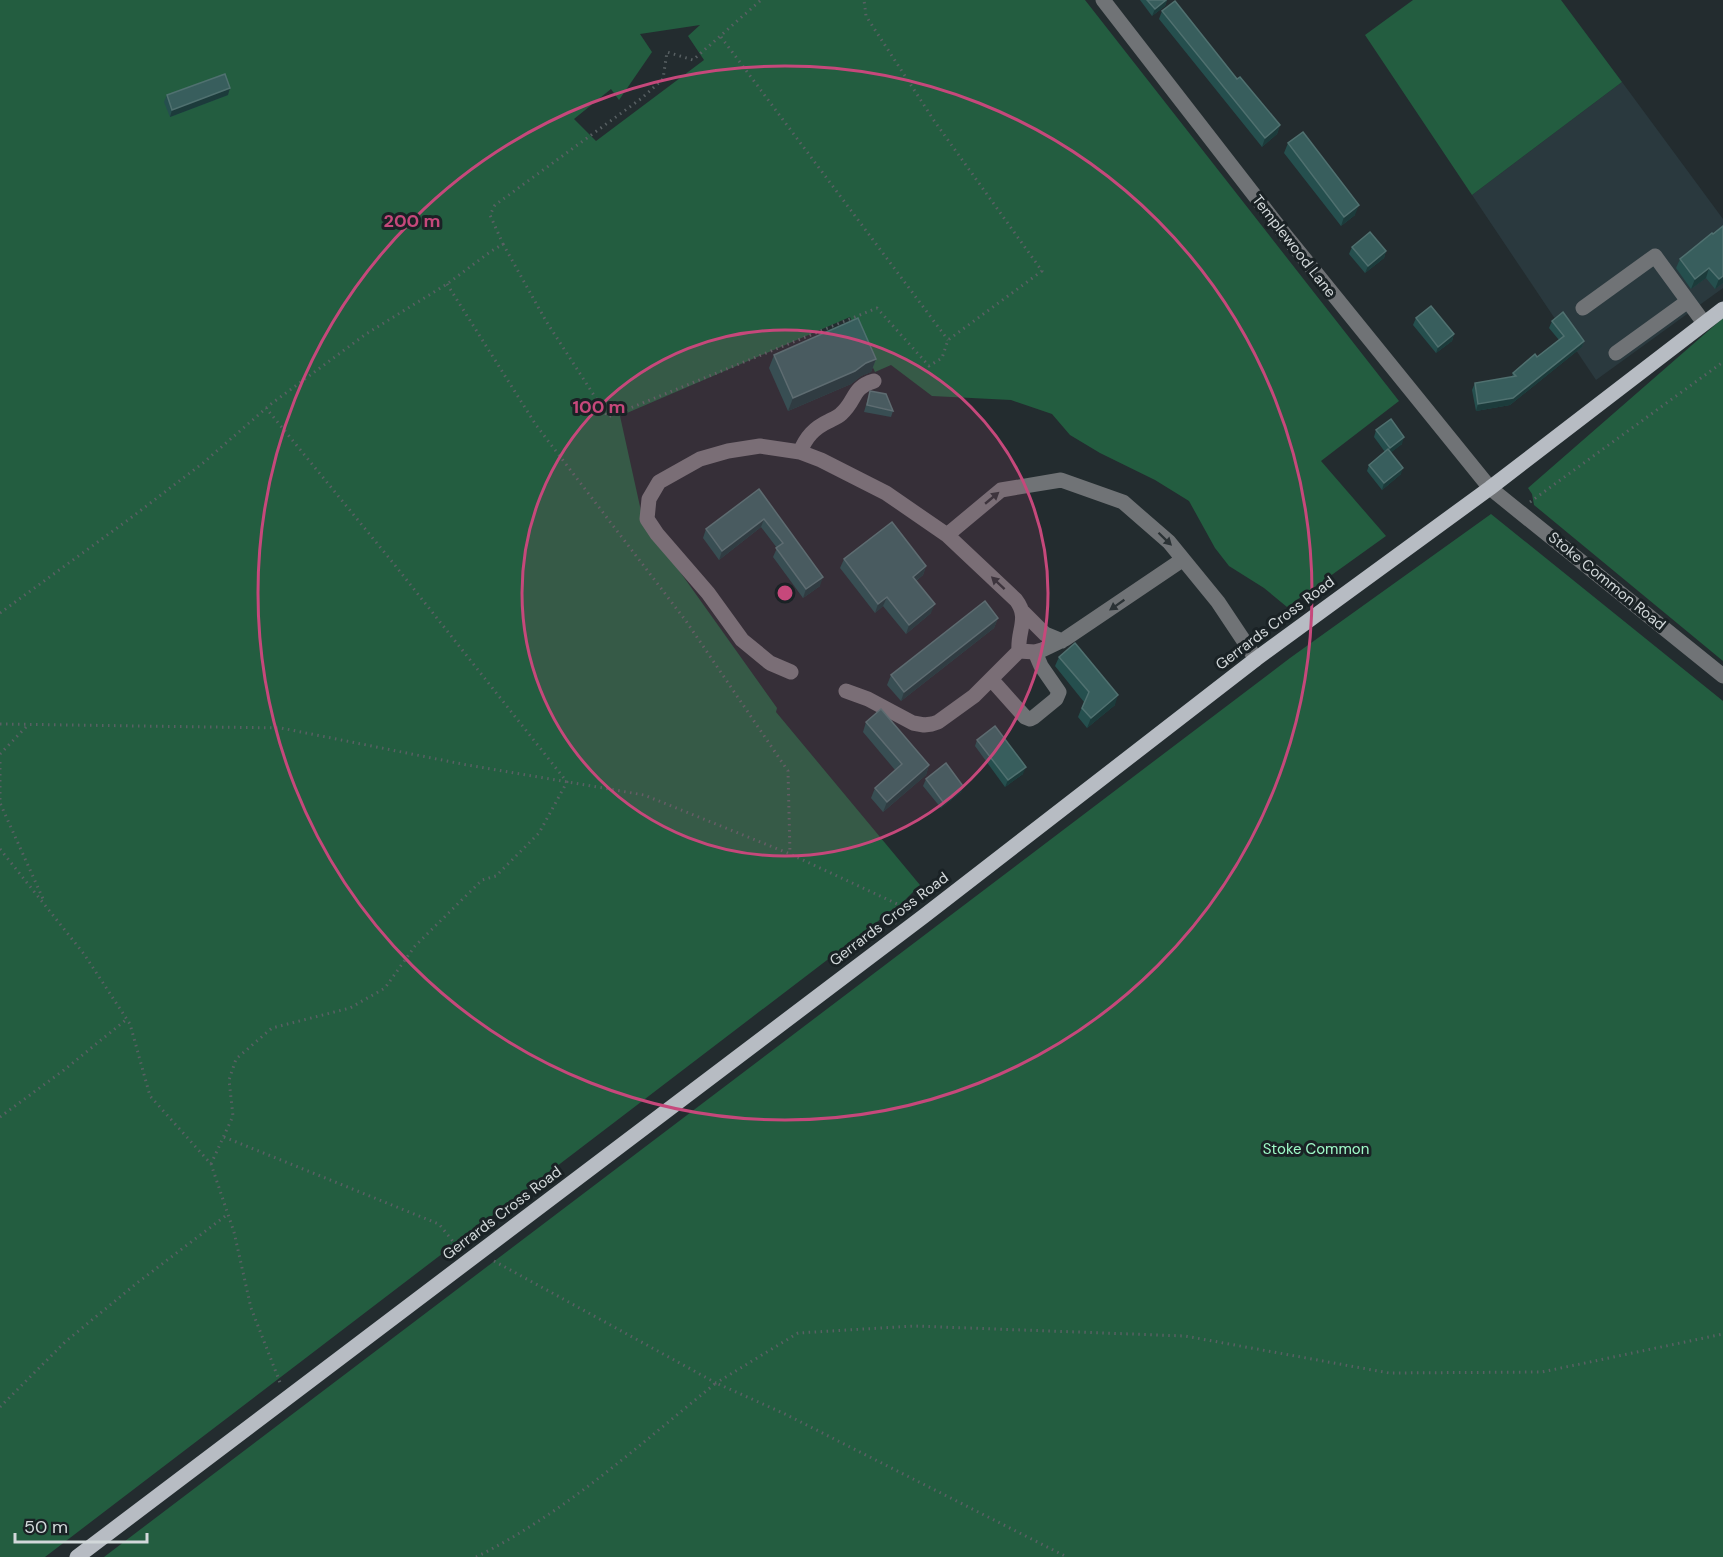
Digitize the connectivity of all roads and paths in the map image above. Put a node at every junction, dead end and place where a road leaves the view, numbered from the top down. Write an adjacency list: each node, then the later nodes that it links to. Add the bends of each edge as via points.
1 (761, 0): 4 (path)
2 (864, 0): 11 (path, via 866,16 935,122 1042,271)
3 (1103, 0): 17 (street, Templewood Lane, via 1286,236)
4 (720, 36): 5 (path, via 693,60 667,52 663,80 495,205 490,215); 11 (path)
5 (503, 244): 6 (path); 11 (path, via 546,321 608,417 877,308 929,366 942,358)
6 (447, 285): 15 (path, via 366,334); 36 (path, via 536,425 686,621 788,771)
7 (1688, 301): 8 (street, via 1655,256); 10 (street); 12 (street)
8 (1583, 308)
9 (1723, 309): 10 (main road, Gerrards Cross Road)
10 (1704, 323): 17 (main road, Gerrards Cross Road)
11 (948, 340)
12 (1616, 353)
13 (1723, 362): 18 (path)
14 (874, 381): 16 (street, via 862,384 840,416 814,429)
15 (266, 408): 22 (path, via 203,463); 34 (path)
16 (800, 452): 19 (street, via 886,493); 26 (street, via 760,446 700,459 659,482 649,499 647,519 742,639 770,663)
17 (1490, 488): 18 (street, Stoke Common Road); 25 (main road, Gerrards Cross Road)
18 (1519, 510): 27 (street, Stoke Common Road)
19 (946, 535): 20 (street, one-way to 20, via 1002,490 1061,480 1123,502 1169,542); 21 (street, one-way to 19, via 1016,600)
20 (1182, 560): 23 (street, one-way to 23); 25 (street, via 1218,602)
21 (1023, 612): 23 (street, via 1045,634); 24 (street, via 1018,644)
22 (0, 613)
23 (1062, 641): 24 (street)
24 (1027, 652): 28 (street); 28 (street, via 1059,692 1034,717 1025,717)
25 (1256, 659): 38 (main road, Gerrards Cross Road)
26 (791, 672)
27 (1723, 676)
28 (991, 679): 29 (street, via 974,696 932,724 913,723)
29 (846, 691)
30 (0, 724): 31 (path)
31 (28, 724): 32 (path); 34 (path, via 281,728)
32 (0, 754)
33 (0, 762): 37 (path, via 0,802)
34 (567, 782): 36 (path, via 644,795); 41 (path, via 539,833 496,876 482,880 415,946 385,988 350,1008 272,1028 236,1059 229,1080 233,1116)
35 (0, 849): 37 (path)
36 (790, 854): 38 (path)
37 (46, 907): 39 (path, via 84,954)
38 (924, 916): 44 (main road, Gerrards Cross Road)
39 (127, 1019): 40 (path); 42 (path, via 150,1096)
40 (0, 1118)
41 (224, 1137): 42 (path); 44 (path, via 439,1224)
42 (211, 1164): 43 (path)
43 (228, 1214): 47 (path, via 251,1308); 48 (path, via 65,1342)
44 (474, 1257): 46 (path); 47 (main road, Gerrards Cross Road)
45 (1723, 1334): 46 (path, via 1542,1372 1389,1373 1185,1336 914,1326 798,1334)
46 (716, 1383): 50 (path, via 586,1489); 51 (path)
47 (286, 1398): 49 (main road, Gerrards Cross Road)
48 (0, 1407)
49 (76, 1557)
50 (476, 1557)
51 (1067, 1557)

